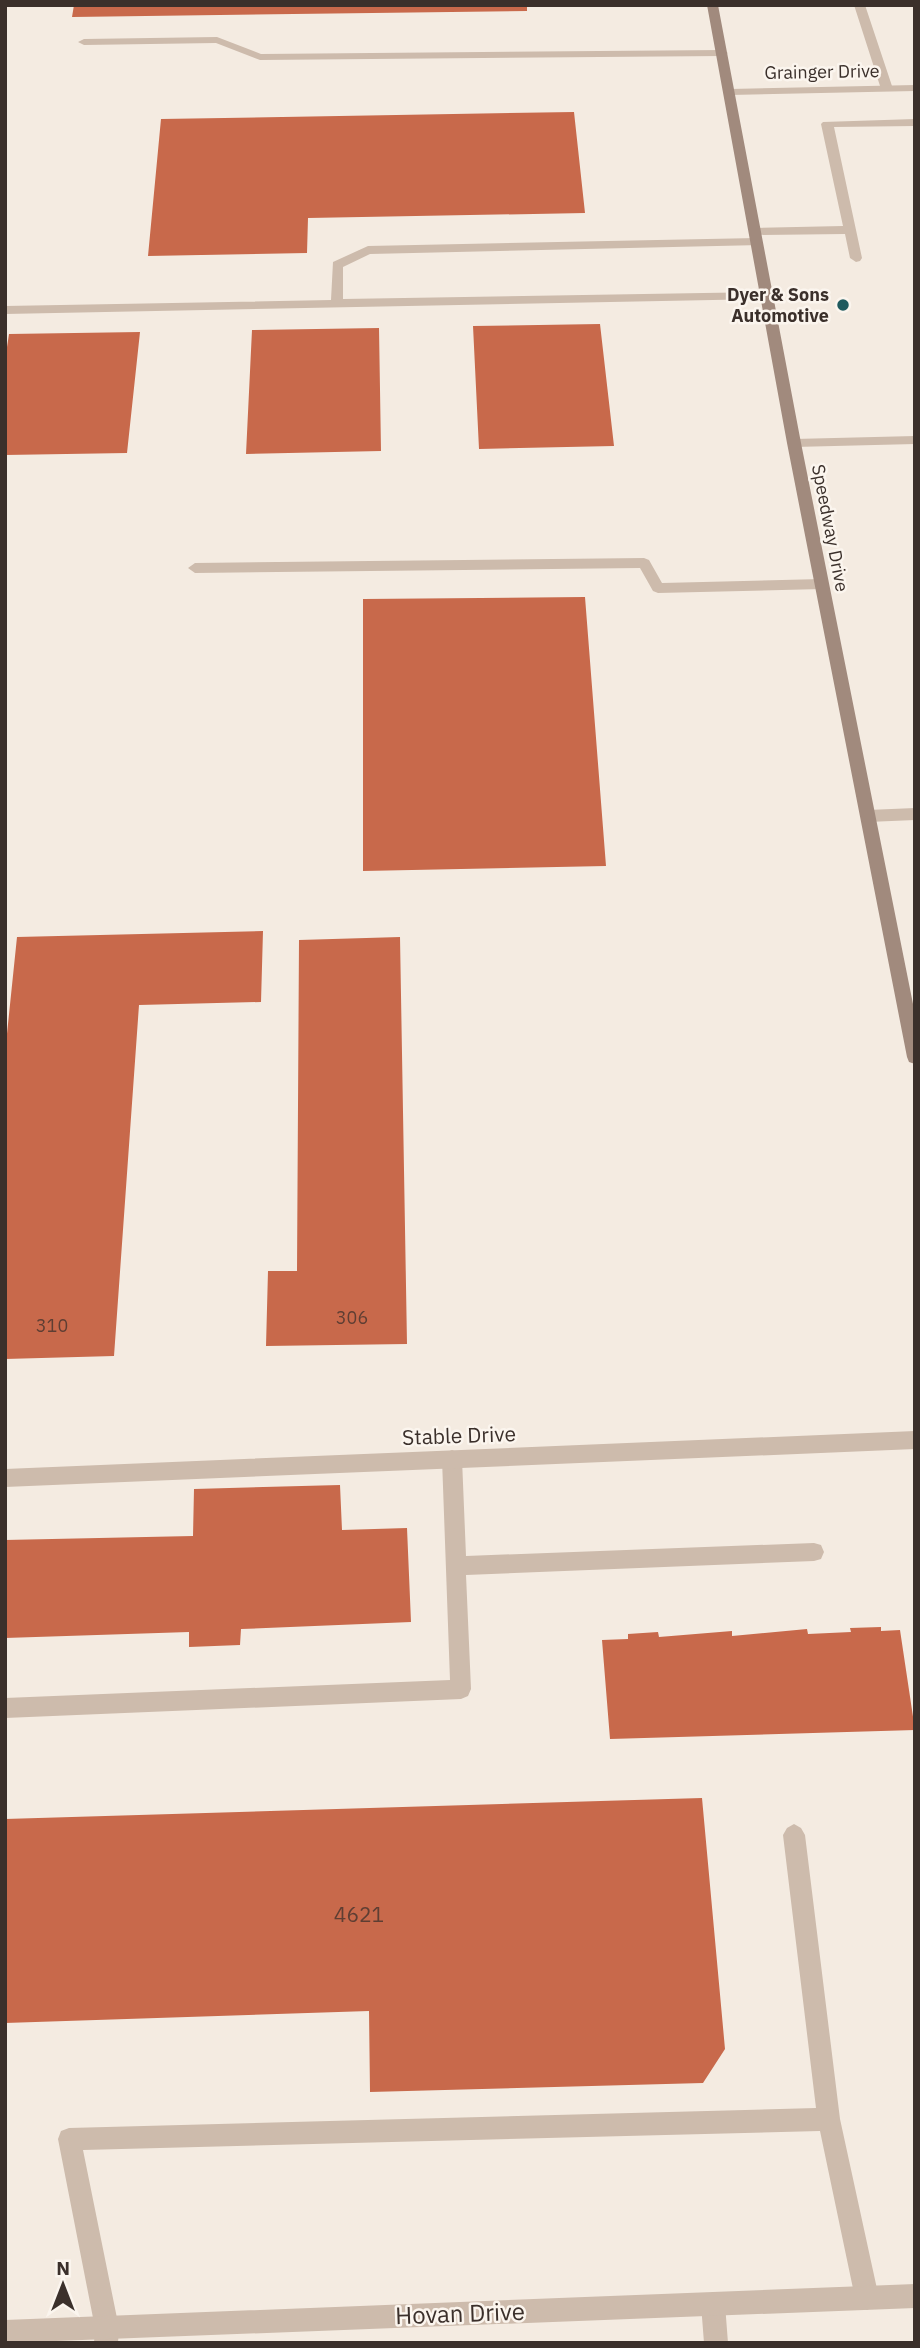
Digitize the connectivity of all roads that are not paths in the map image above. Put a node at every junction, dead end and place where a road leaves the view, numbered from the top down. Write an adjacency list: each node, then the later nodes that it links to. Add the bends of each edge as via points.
1 (712, 5): 4 (main road, Speedway Drive)
2 (859, 5): 6 (street)
3 (84, 42): 4 (street, via 216,40 260,57)
4 (722, 54): 7 (main road, Speedway Drive)
5 (915, 88): 6 (street, Grainger Drive)
6 (887, 89): 7 (street, Grainger Drive)
7 (730, 92): 10 (main road, Speedway Drive)
8 (915, 122): 9 (street, via 827,124)
9 (850, 230): 10 (street); 11 (street)
10 (756, 237): 12 (main road, Speedway Drive); 13 (street, via 368,250 337,265)
11 (856, 258)
12 (767, 295): 13 (street); 16 (main road, Speedway Drive)
13 (337, 305): 14 (street)
14 (5, 310)
15 (915, 440): 16 (street)
16 (794, 443): 18 (main road, Speedway Drive)
17 (195, 568): 18 (street, via 644,563 658,588)
18 (822, 584): 20 (main road, Speedway Drive)
19 (915, 814): 20 (street)
20 (868, 816): 21 (main road, Speedway Drive)
21 (915, 1057)
22 (915, 1440): 23 (street, Stable Drive)
23 (452, 1459): 24 (street, Stable Drive); 26 (street)
24 (5, 1478)
25 (814, 1552): 26 (street)
26 (456, 1566): 27 (street, via 461,1689)
27 (5, 1708)
28 (794, 1835): 29 (street)
29 (829, 2119): 31 (street); 34 (street, via 69,2139)
30 (915, 2296): 31 (street, Hovan Drive)
31 (867, 2298): 32 (street, Hovan Drive)
32 (713, 2304): 34 (street, Hovan Drive); 35 (street)
33 (5, 2332): 34 (street, Hovan Drive)
34 (107, 2336)
35 (716, 2343)

